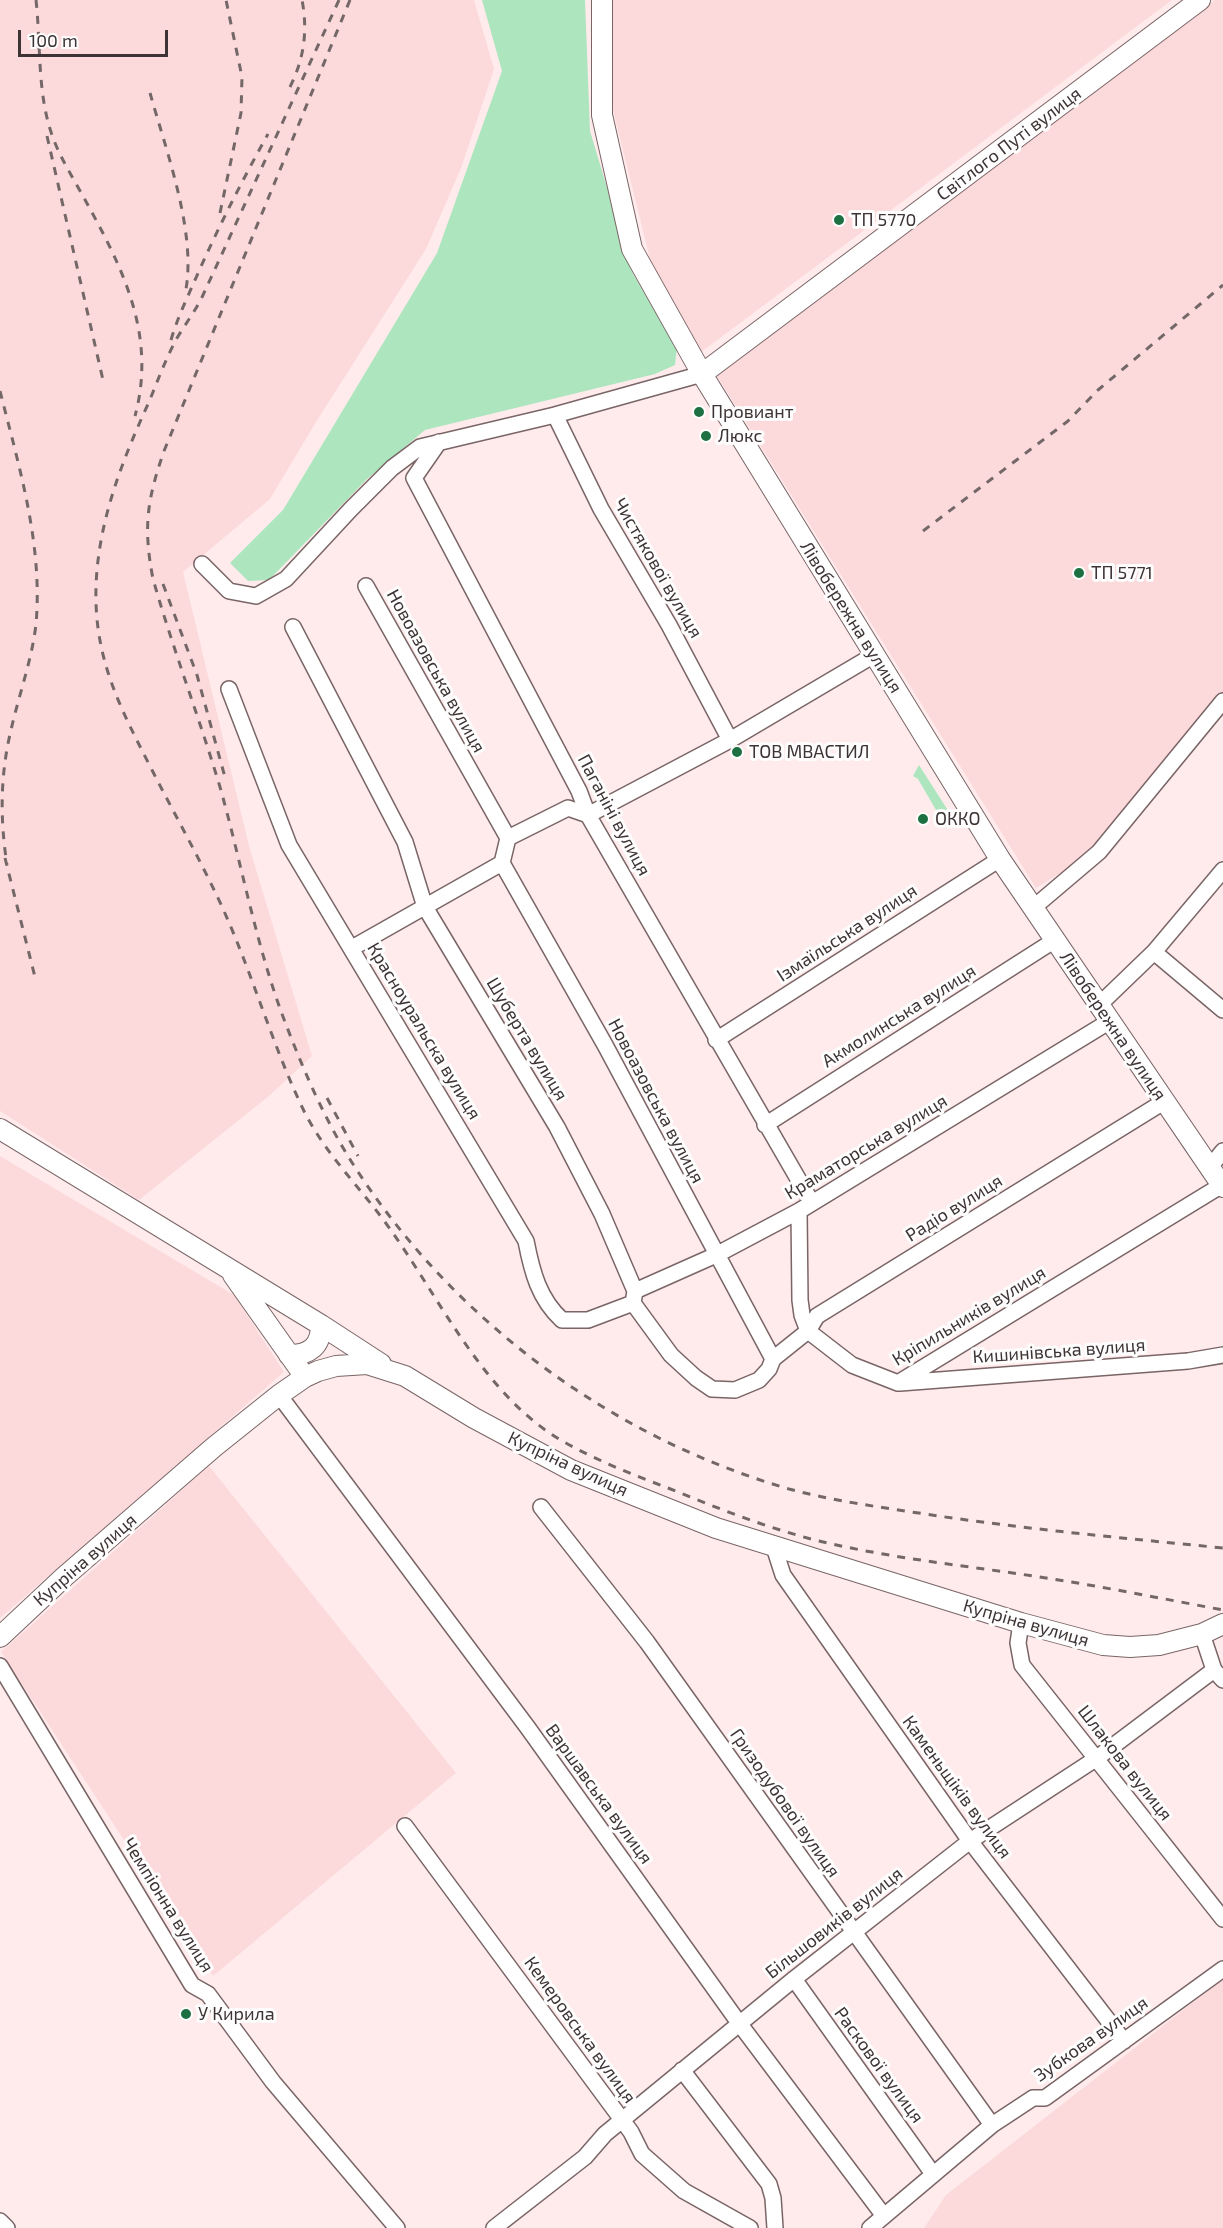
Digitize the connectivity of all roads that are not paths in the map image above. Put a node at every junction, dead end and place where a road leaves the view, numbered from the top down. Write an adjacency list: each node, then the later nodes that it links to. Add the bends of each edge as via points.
1 (602, 0): 3 (main road, Лівобережна вулиця, via 602,114 632,249)
2 (1200, 0): 3 (main road, Світлого Путі вулиця)
3 (702, 374): 4 (street); 9 (main road, Лівобережна вулиця)
4 (555, 415): 5 (street); 12 (street, Чистякової вулиця, via 602,509)
5 (440, 442): 6 (street, via 420,447 392,468 286,579 256,596 229,591); 13 (street, Паганіні вулиця, via 414,478)
6 (202, 564)
7 (366, 586): 14 (street, Новоазовська вулиця)
8 (293, 627): 18 (street, Шуберта вулиця, via 405,842)
9 (874, 655): 12 (street); 15 (main road, Лівобережна вулиця)
10 (229, 689): 21 (street, Красноуральска вулиця, via 289,845)
11 (1223, 701): 19 (street, via 1099,852)
12 (730, 740): 13 (street)
13 (588, 815): 14 (street, via 568,808); 25 (street, Паганіні вулиця)
14 (508, 838): 16 (street)
15 (1000, 859): 19 (main road, Лівобережна вулиця); 25 (street, Ізмаїльська вулиця)
16 (502, 863): 18 (street); 33 (street, Новоазовська вулиця, via 605,1045)
17 (1223, 870): 22 (street, Краматорська вулиця)
18 (425, 907): 21 (street); 35 (street, Шуберта вулиця, via 557,1127 602,1214)
19 (1033, 908): 20 (main road, Лівобережна вулиця)
20 (1055, 940): 24 (main road, Лівобережна вулиця); 27 (street, Акмолинська вулиця)
21 (352, 948): 35 (street, Красноуральска вулиця, via 526,1241 534,1278 550,1309 562,1320 588,1320)
22 (1154, 952): 23 (street); 24 (street, Краматорська вулиця)
23 (1223, 1010)
24 (1104, 1013): 26 (main road, Лівобережна вулиця); 32 (street, Краматорська вулиця)
25 (716, 1040): 27 (street, Паганіні вулиця)
26 (1165, 1101): 30 (main road, Лівобережна вулиця); 37 (street, Радіо вулиця, via 817,1316)
27 (765, 1125): 32 (street, Паганіні вулиця)
28 (0, 1129): 34 (main road)
29 (1223, 1151): 30 (street)
30 (1209, 1167): 31 (main road, Лівобережна вулиця)
31 (1222, 1186): 43 (street, Кріпильників вулиця)
32 (805, 1207): 33 (street, Краматорська вулиця); 37 (street, via 800,1300)
33 (716, 1255): 35 (street, Краматорська вулиця); 40 (street, Новоазовська вулиця)
34 (228, 1268): 36 (main road); 38 (main road)
35 (634, 1297): 40 (street, Шуберта вулиця, via 671,1355 712,1389 735,1390 759,1380)
36 (321, 1325): 38 (main road, via 321,1339 313,1348 300,1355); 41 (main road)
37 (808, 1331): 40 (street, Радіо вулиця); 43 (street, Кріпильників вулиця, via 852,1365)
38 (289, 1355): 42 (main road)
39 (1223, 1355): 43 (street, Кишинівська вулиця)
40 (772, 1359)
41 (405, 1376): 42 (main road, Купріна вулиця, via 367,1365 336,1366); 46 (main road, Купріна вулиця, via 571,1470)
42 (304, 1377): 44 (main road, Купріна вулиця)
43 (898, 1383)
44 (279, 1395): 50 (main road, Купріна вулиця, via 64,1577); 60 (street, Варшавська вулиця, via 528,1728)
45 (542, 1508): 57 (street, Гризодубової вулиця, via 647,1642)
46 (774, 1547): 47 (main road, Купріна вулиця); 55 (street, Каменьщіків вулиця, via 783,1575)
47 (1021, 1623): 49 (main road, Купріна вулиця, via 1103,1646 1159,1645); 53 (street, Шлакова вулиця, via 1018,1643 1022,1665)
48 (1223, 1624): 49 (main road, Купріна вулиця)
49 (1202, 1634): 52 (street)
50 (0, 1637)
51 (0, 1666): 69 (street, Чемпіонна вулиця, via 192,1985 208,1994 273,2082)
52 (1219, 1675): 53 (street, Більшовиків вулиця)
53 (1097, 1758): 55 (street, Більшовиків вулиця); 56 (street, Шлакова вулиця)
54 (405, 1826): 63 (street, Кемеровська вулиця)
55 (970, 1841): 57 (street, Більшовиків вулиця); 61 (street, Каменьщіків вулиця)
56 (1223, 1919)
57 (853, 1932): 59 (street, Більшовиків вулиця); 64 (street, Гризодубової вулиця)
58 (1223, 1968): 61 (street, Зубкова вулиця)
59 (794, 1979): 60 (street, Більшовиків вулиця); 65 (street, Раскової вулиця)
60 (739, 2023): 62 (street, Більшовиків вулиця); 66 (street, Варшавська вулиця)
61 (1124, 2041): 64 (street, Зубкова вулиця, via 1045,2098 1033,2098)
62 (682, 2070): 63 (street, Більшовиків вулиця); 72 (street, via 769,2184)
63 (622, 2120): 70 (street, Більшовиків вулиця, via 585,2157); 71 (street, Кемеровська вулиця, via 642,2154 684,2191)
64 (992, 2125): 65 (street, Зубкова вулиця)
65 (933, 2174): 66 (street, Зубкова вулиця)
66 (884, 2217): 73 (street, Зубкова вулиця)
67 (0, 2221): 68 (street)
68 (7, 2228)
69 (397, 2228)
70 (494, 2228)
71 (750, 2228)
72 (775, 2228)
73 (870, 2228)

